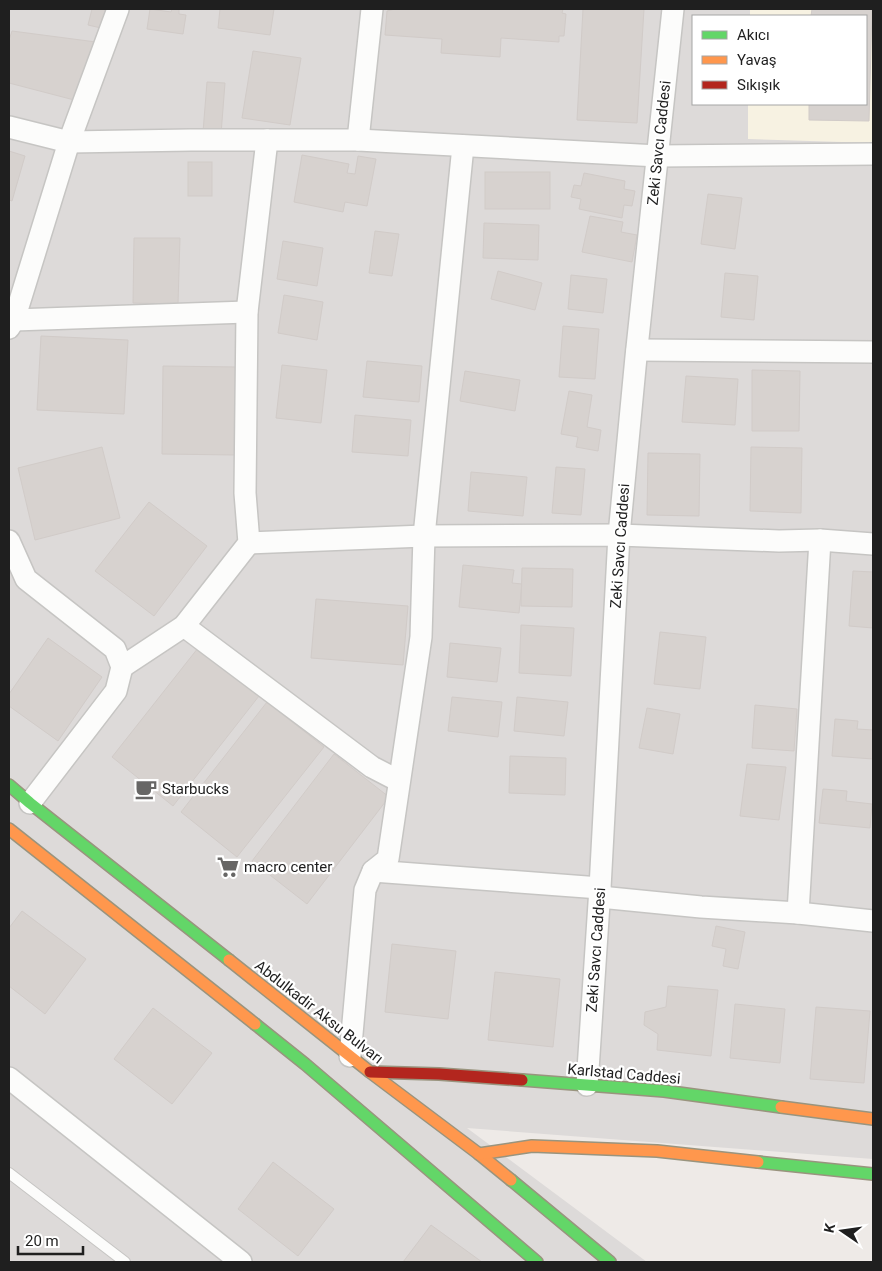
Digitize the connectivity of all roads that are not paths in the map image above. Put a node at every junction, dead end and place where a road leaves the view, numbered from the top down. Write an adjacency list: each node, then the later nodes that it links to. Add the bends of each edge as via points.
1 (118, 9): 7 (street)
2 (372, 9): 6 (street)
3 (673, 9): 10 (street, Zeki Savcı Caddesi)
4 (9, 127): 7 (street)
5 (267, 140): 6 (street); 7 (street); 11 (street)
6 (358, 140): 8 (street)
7 (69, 142): 12 (street)
8 (463, 146): 10 (street); 16 (street)
9 (873, 154): 10 (street)
10 (658, 156): 13 (street, Zeki Savcı Caddesi)
11 (247, 312): 12 (street); 19 (street, via 245,493)
12 (12, 324)
13 (637, 350): 14 (street); 15 (street, Zeki Savcı Caddesi)
14 (873, 352)
15 (620, 535): 16 (street); 17 (street); 28 (street, Zeki Savcı Caddesi)
16 (424, 536): 19 (street); 23 (street, via 421,637)
17 (820, 540): 20 (street); 29 (street)
18 (9, 541): 22 (street, via 26,579 115,649)
19 (249, 543): 21 (street)
20 (873, 544)
21 (184, 626): 22 (street); 23 (street, via 372,767)
22 (122, 667): 25 (street, via 116,691)
23 (400, 781): 27 (street, via 388,859)
24 (9, 785): 25 (main road, Abdulkadir Aksu Bulvarı)
25 (30, 803): 31 (main road, Abdulkadir Aksu Bulvarı)
26 (9, 829): 41 (main road, via 305,1064)
27 (373, 871): 28 (street); 31 (street, via 365,890)
28 (600, 893): 29 (street, via 702,907); 34 (street, Zeki Savcı Caddesi)
29 (798, 913): 30 (street)
30 (873, 921)
31 (350, 1056): 32 (main road, Abdulkadir Aksu Bulvarı)
32 (370, 1072): 34 (main road, Karlstad Caddesi); 36 (main road, Abdulkadir Aksu Bulvarı)
33 (9, 1078): 40 (street)
34 (587, 1085): 35 (main road, Karlstad Caddesi, via 664,1091)
35 (873, 1119)
36 (479, 1154): 38 (main road, via 532,1146 648,1151); 42 (main road, Abdulkadir Aksu Bulvarı)
37 (9, 1173): 39 (lane)
38 (873, 1174)
39 (125, 1262)
40 (241, 1262)
41 (537, 1262)
42 (610, 1262)

